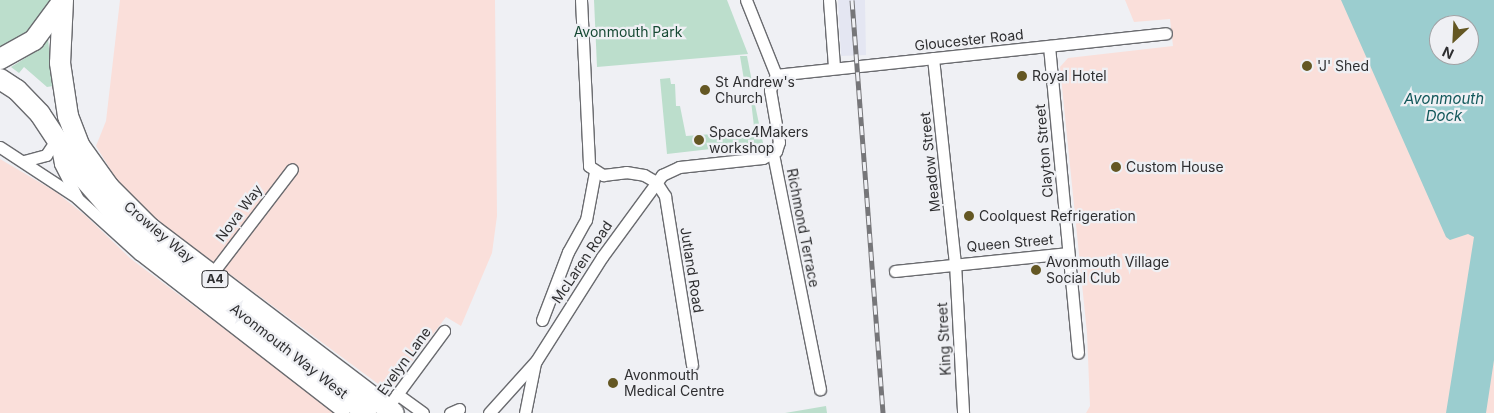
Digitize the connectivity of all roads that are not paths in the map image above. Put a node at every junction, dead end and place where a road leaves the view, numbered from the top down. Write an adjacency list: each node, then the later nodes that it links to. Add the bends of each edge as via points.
1 (63, 0): 8 (highway, via 34,40); 23 (highway, Crowley Way / A4, via 62,89 79,145 127,207)
2 (581, 0): 17 (street, via 587,159)
3 (746, 0): 10 (street)
4 (829, 0): 9 (street)
5 (1166, 32): 6 (street, Gloucester Road)
6 (1049, 46): 7 (street, Gloucester Road); 20 (street, Clayton Street)
7 (933, 58): 9 (street, Gloucester Road); 21 (street, Meadow Street)
8 (0, 59)
9 (834, 67): 10 (street, Gloucester Road)
10 (776, 75): 14 (street, Richmond Terrace, via 770,90 779,142)
11 (0, 79): 12 (highway, Crowley Way / A4, via 17,90 40,114)
12 (56, 140): 15 (street, via 46,156); 19 (street, Avonmouth Way West, via 60,164); 32 (highway, Crowley Way / A4, via 99,198 129,230)
13 (0, 147): 15 (street, Avonmouth Way West)
14 (773, 154): 18 (street, McLaren Road, via 672,169); 29 (street, Richmond Terrace)
15 (24, 161): 19 (street, Avonmouth Way West)
16 (292, 169): 23 (street, Nova Way)
17 (595, 172): 18 (street, via 603,175 635,172); 24 (street, via 586,220 568,252)
18 (656, 182): 27 (street, McLaren Road, via 602,257); 28 (street, Jutland Road, via 665,196)
19 (77, 198): 31 (street, Avonmouth Way West, via 139,254)
20 (1068, 252): 21 (street, Queen Street); 26 (street, Clayton Street)
21 (955, 263): 22 (street, Queen Street); 36 (street, King Street)
22 (895, 271)
23 (211, 275): 30 (highway, Crowley Way / A4)
24 (542, 320)
25 (444, 331): 30 (street, Evelyn Lane)
26 (1078, 354)
27 (536, 361): 34 (street, McLaren Road); 35 (street, McLaren Road)
28 (692, 364)
29 (820, 389)
30 (393, 405): 33 (street)
31 (344, 413)
32 (368, 413)
33 (424, 413)
34 (490, 413)
35 (525, 413)
36 (963, 413)

